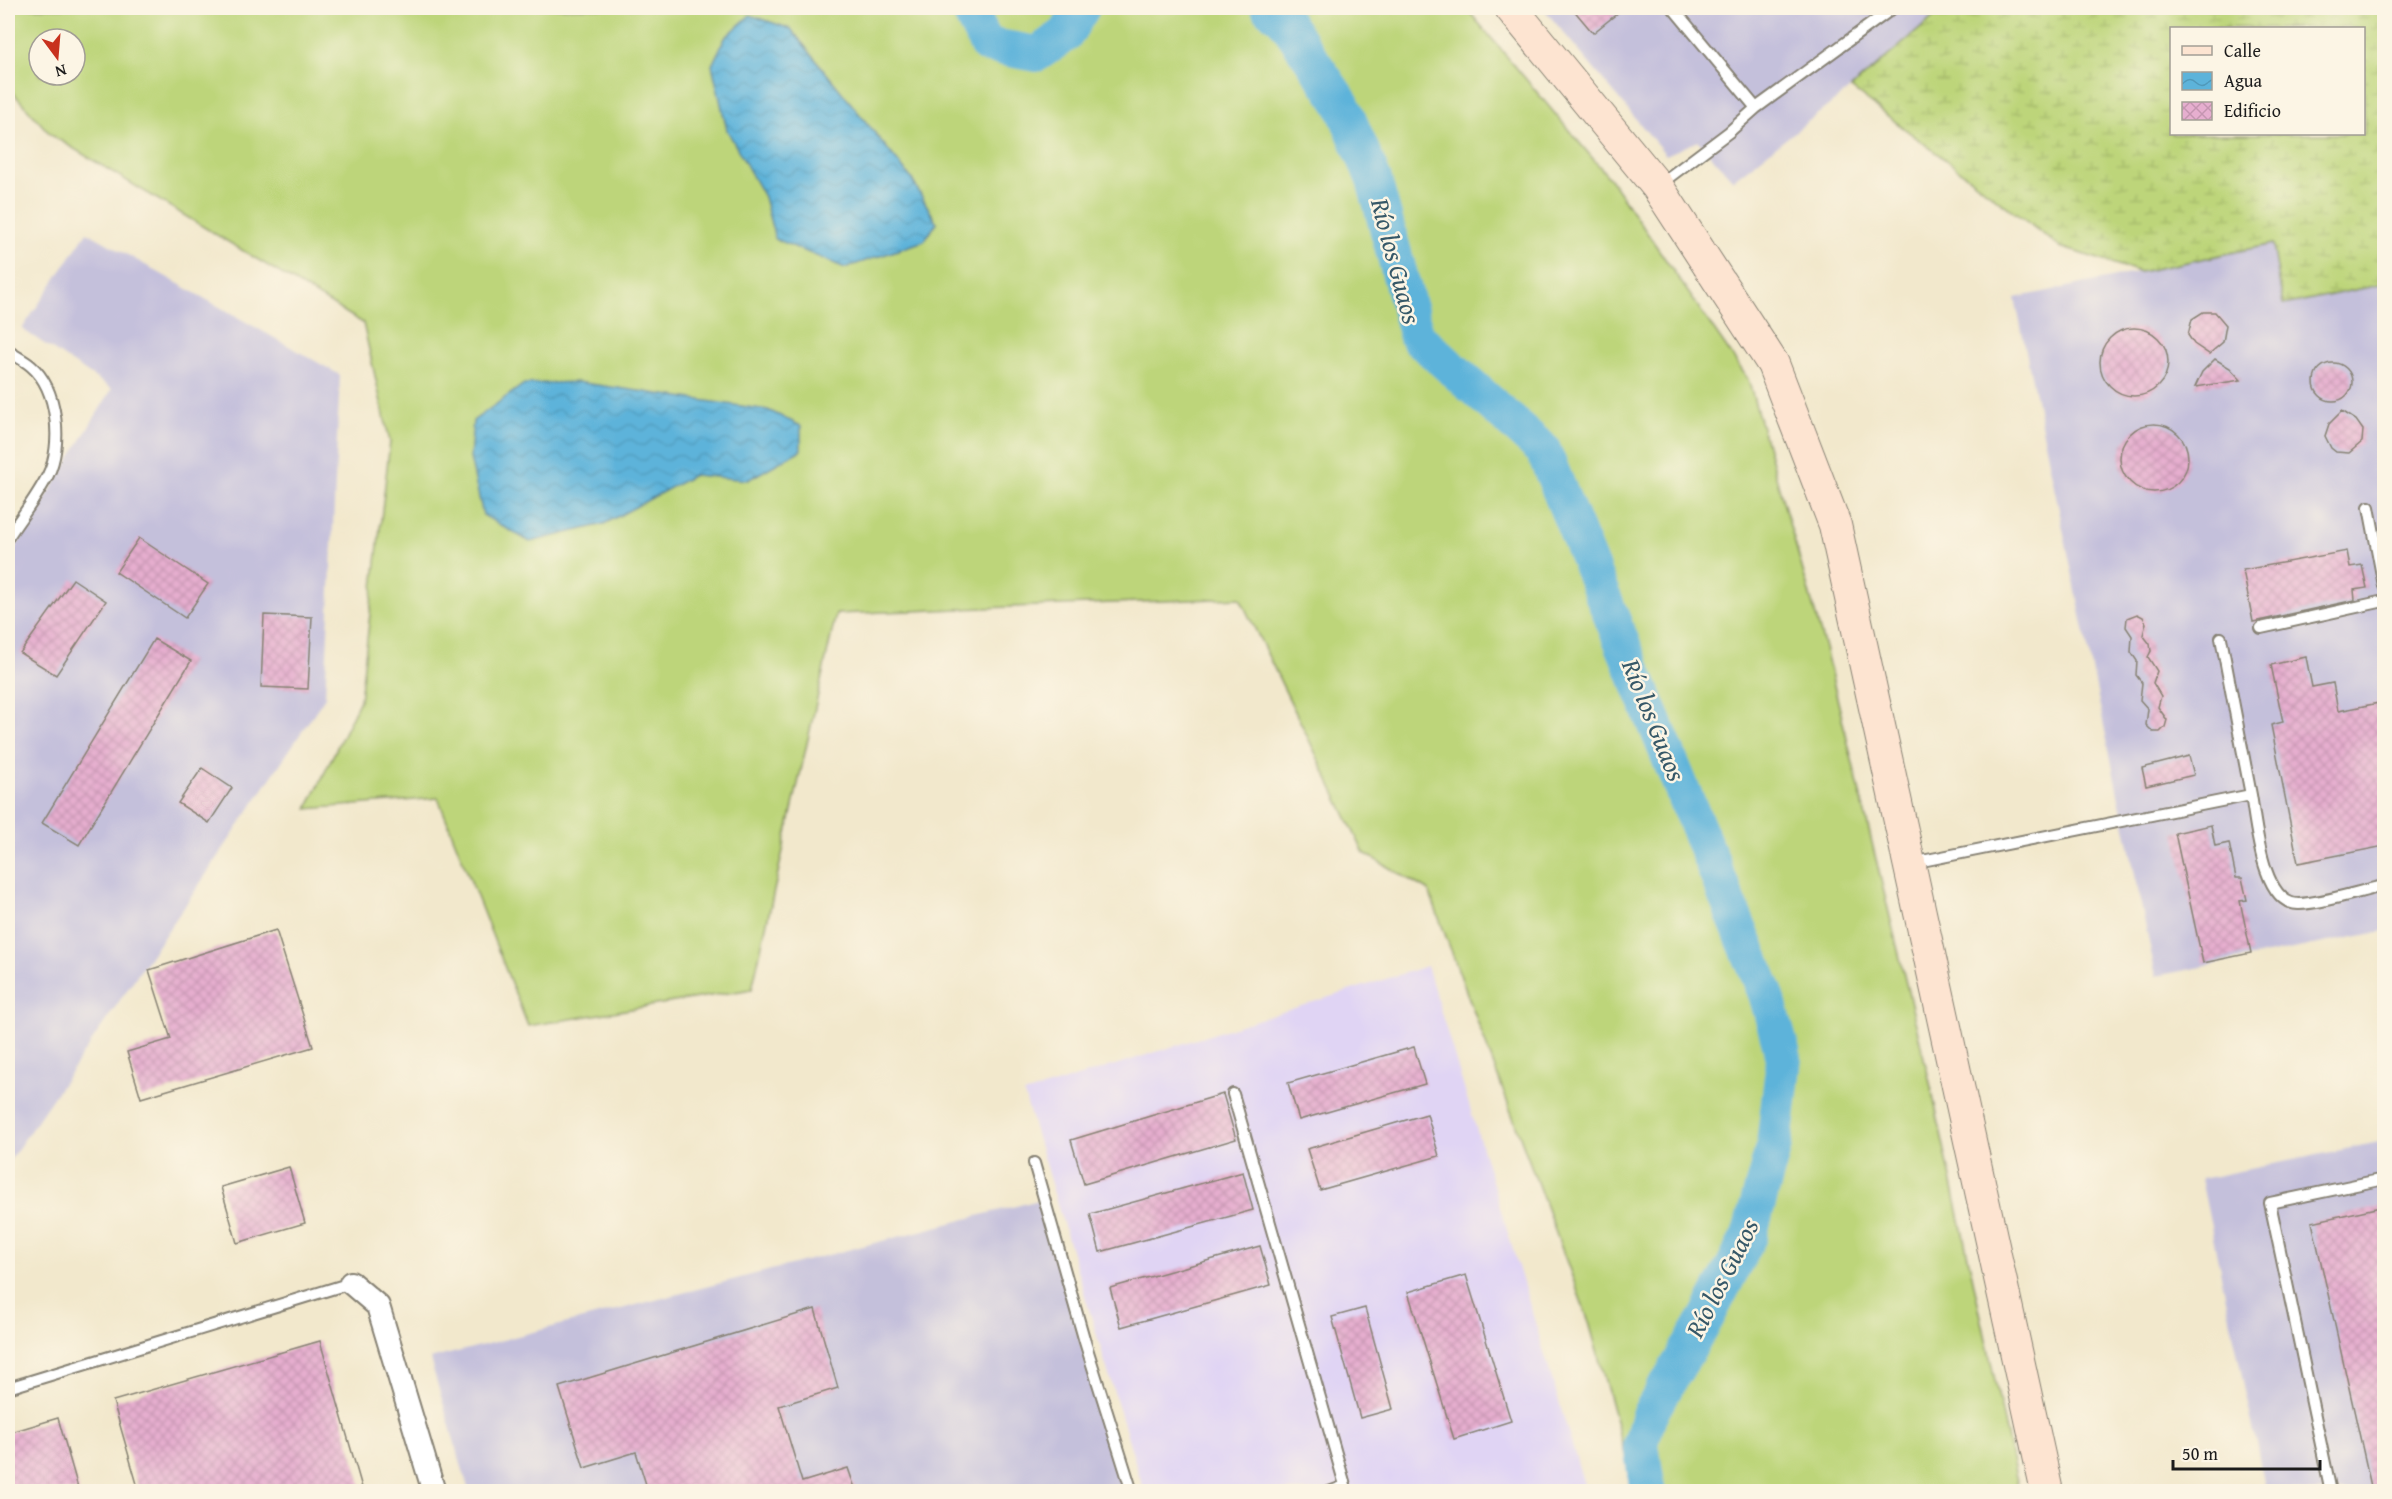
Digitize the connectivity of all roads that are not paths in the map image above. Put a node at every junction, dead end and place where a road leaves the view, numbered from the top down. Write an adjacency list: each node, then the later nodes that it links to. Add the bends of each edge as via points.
1 (1511, 8): 5 (street)
2 (1673, 8): 4 (lane)
3 (1893, 8): 4 (lane)
4 (1756, 108): 5 (lane)
5 (1657, 186): 14 (street, via 1773,364 1835,525)
6 (8, 351): 8 (lane, via 32,367 47,389 56,444 48,474)
7 (2369, 507): 9 (lane)
8 (8, 537)
9 (2385, 586)
10 (2385, 601): 11 (lane)
11 (2261, 628)
12 (2221, 638): 13 (lane)
13 (2251, 795): 14 (lane); 15 (lane, via 2269,881 2280,898 2298,904)
14 (1909, 863): 25 (street)
15 (2385, 886)
16 (1233, 1094): 21 (lane)
17 (1034, 1163): 23 (lane)
18 (2385, 1179): 26 (lane, via 2270,1203)
19 (351, 1283): 20 (lane); 22 (street, via 378,1306)
20 (8, 1388)
21 (1346, 1489): 24 (lane)
22 (434, 1491)
23 (1132, 1491)
24 (1329, 1491)
25 (2046, 1491)
26 (2331, 1491)

